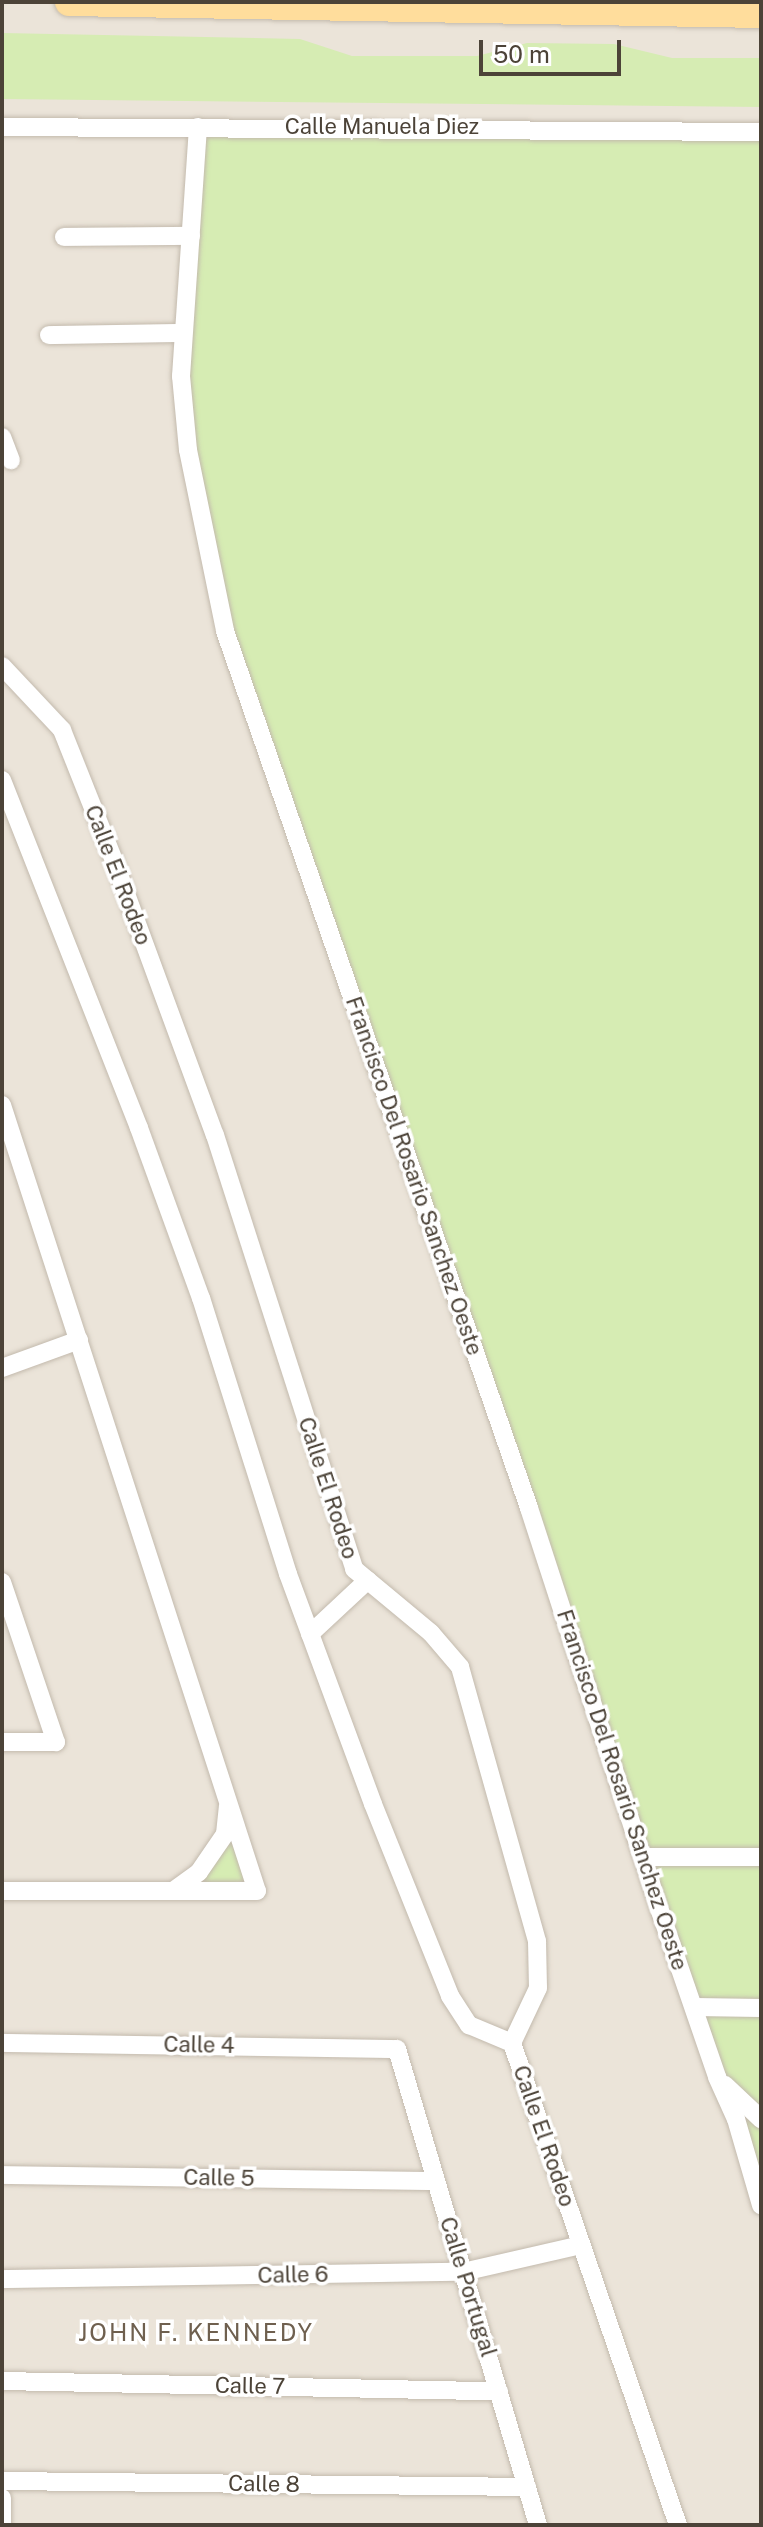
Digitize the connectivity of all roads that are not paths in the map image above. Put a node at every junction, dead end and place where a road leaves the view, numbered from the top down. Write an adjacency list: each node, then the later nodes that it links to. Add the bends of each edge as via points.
1 (69, 2): 2 (main road)
2 (136, 3): 3 (main road)
3 (761, 14)
4 (2, 127): 5 (street, Calle Manuela Diez)
5 (198, 127): 6 (street, Calle Manuela Diez); 7 (street, Francisco Del Rosario Sanchez Oeste)
6 (761, 132)
7 (191, 236): 8 (street); 9 (street, Francisco Del Rosario Sanchez Oeste)
8 (64, 237)
9 (183, 333): 10 (street); 23 (street, Francisco Del Rosario Sanchez Oeste, via 188,450 225,631 529,1508)
10 (49, 335)
11 (2, 437): 12 (street)
12 (11, 460)
13 (2, 666): 18 (street, Calle El Rodeo, via 62,730 215,1135 354,1569)
14 (2, 780): 20 (street, via 201,1298)
15 (2, 1105): 16 (street)
16 (79, 1340): 17 (street); 22 (street)
17 (2, 1368)
18 (368, 1580): 20 (street); 30 (street, Calle El Rodeo, via 431,1633 460,1667 537,1941 538,1988)
19 (2, 1582): 21 (street, via 56,1742)
20 (310, 1634): 30 (street, via 450,1996 469,2025)
21 (2, 1742)
22 (229, 1795): 26 (street, via 225,1834 199,1872); 26 (street, via 257,1891)
23 (643, 1857): 24 (street); 27 (street, Francisco Del Rosario Sanchez Oeste)
24 (761, 1857)
25 (2, 1891): 26 (street)
26 (173, 1891)
27 (695, 2007): 28 (street); 32 (street, Francisco Del Rosario Sanchez Oeste)
28 (761, 2008)
29 (2, 2043): 31 (street, Calle 4)
30 (512, 2043): 37 (street, Calle El Rodeo)
31 (397, 2049): 35 (street, Calle Portugal)
32 (717, 2077): 33 (street); 36 (street, Francisco Del Rosario Sanchez Oeste, via 736,2119)
33 (761, 2119)
34 (2, 2175): 35 (street, Calle 5)
35 (436, 2181): 38 (street, Calle Portugal)
36 (761, 2205)
37 (581, 2245): 38 (street, Calle 6); 47 (street, Calle El Rodeo)
38 (463, 2272): 39 (street, Calle 6); 41 (street, Calle Portugal)
39 (2, 2279)
40 (2, 2381): 41 (street, Calle 7)
41 (499, 2391): 43 (street, Calle Portugal)
42 (2, 2481): 43 (street, Calle 8)
43 (527, 2487): 46 (street, Calle Portugal)
44 (2, 2498): 45 (street)
45 (2, 2525)
46 (538, 2525)
47 (678, 2525)

